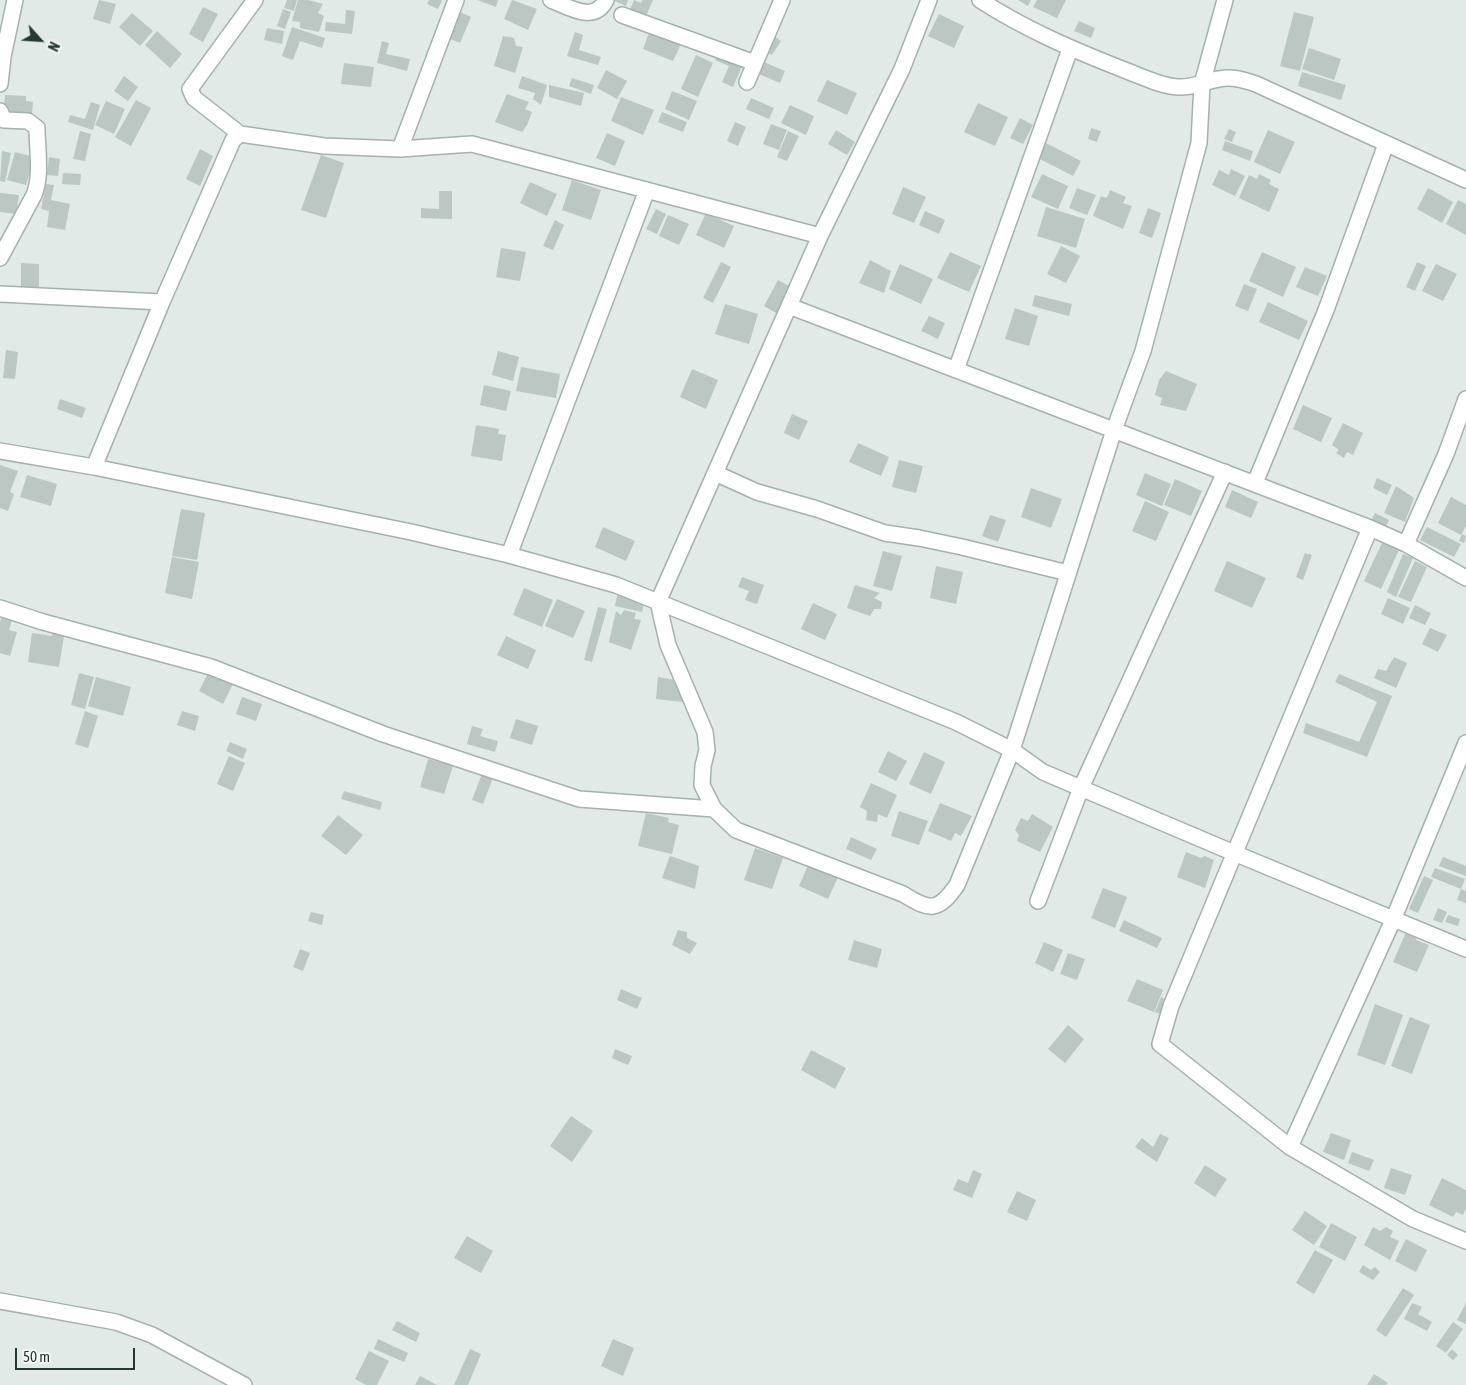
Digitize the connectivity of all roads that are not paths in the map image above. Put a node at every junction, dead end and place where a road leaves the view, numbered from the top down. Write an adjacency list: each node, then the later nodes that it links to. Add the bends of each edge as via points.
1 (14, 0): 15 (street)
2 (255, 0): 18 (street, via 190,89 194,98)
3 (456, 0): 20 (street)
4 (551, 0): 5 (street, via 592,13 602,8)
5 (606, 0)
6 (782, 0): 13 (street)
7 (929, 0): 23 (street, via 902,69)
8 (980, 0): 10 (street)
9 (1225, 0): 16 (street)
10 (1003, 7): 12 (street)
11 (622, 15): 13 (street)
12 (1070, 49): 16 (street, via 1156,82 1178,87); 28 (street)
13 (756, 63): 14 (street)
14 (747, 82)
15 (0, 84)
16 (1202, 84): 19 (street, via 1237,78 1256,84); 30 (street, via 1200,143 1143,351)
17 (0, 111): 24 (street, via 4,120 28,121 37,128 38,178 34,195)
18 (240, 134): 20 (street, via 324,146); 26 (street, via 233,140)
19 (1386, 144): 21 (street); 35 (street, via 1326,310)
20 (400, 150): 22 (street, via 472,144)
21 (1466, 180)
22 (647, 190): 23 (street); 38 (street)
23 (820, 236): 27 (street)
24 (0, 258)
25 (0, 296): 26 (street)
26 (162, 302): 32 (street)
27 (789, 306): 28 (street); 34 (street)
28 (956, 370): 30 (street)
29 (1466, 399): 37 (street, via 1446,454)
30 (1114, 430): 33 (street); 39 (street)
31 (0, 451): 32 (street)
32 (94, 468): 38 (street)
33 (1225, 472): 35 (street); 45 (street)
34 (715, 473): 39 (street, via 757,492 817,508 885,533); 41 (street)
35 (1255, 483): 36 (street)
36 (1370, 528): 37 (street); 47 (street)
37 (1406, 544): 40 (street)
38 (509, 555): 41 (street, via 616,585)
39 (1068, 573): 44 (street)
40 (1466, 578)
41 (658, 602): 44 (street, via 956,722); 46 (street, via 668,645 706,732 708,750 702,785)
42 (0, 608): 46 (street, via 211,667 382,734 579,800)
43 (1466, 743): 49 (street)
44 (1012, 750): 45 (street, via 1043,772); 46 (street, via 957,884 939,905 922,906 903,894 736,830)
45 (1081, 788): 47 (street); 48 (street)
46 (714, 809)
47 (1234, 853): 49 (street); 51 (street, via 1171,1006 1160,1044)
48 (1038, 901)
49 (1393, 920): 50 (street); 51 (street)
50 (1466, 949)
51 (1290, 1147): 52 (street, via 1414,1219)
52 (1466, 1241)
53 (0, 1302): 54 (street, via 116,1322 152,1335)
54 (244, 1385)

